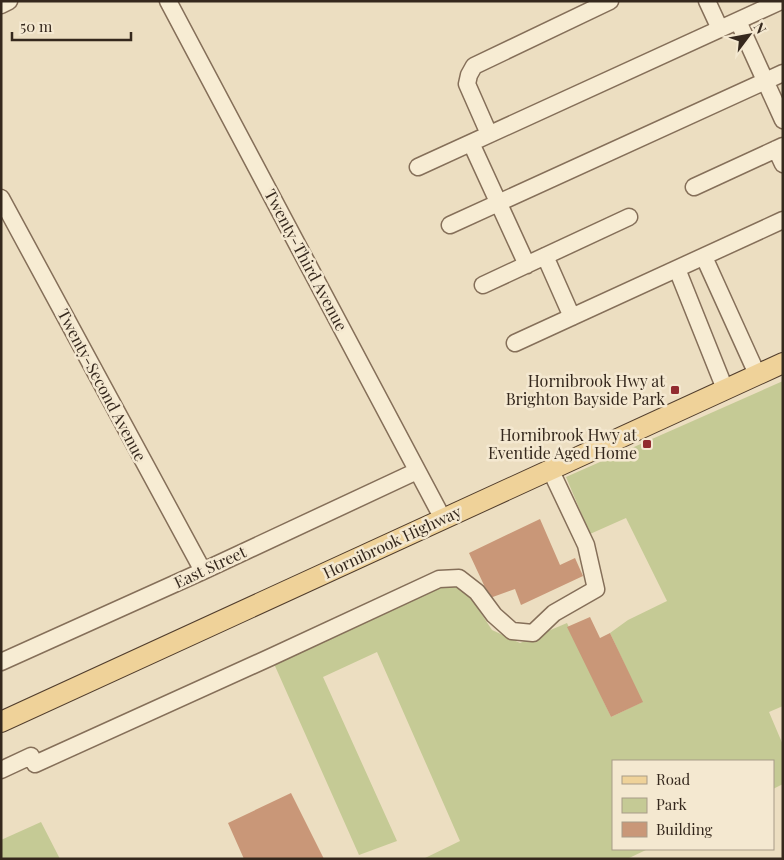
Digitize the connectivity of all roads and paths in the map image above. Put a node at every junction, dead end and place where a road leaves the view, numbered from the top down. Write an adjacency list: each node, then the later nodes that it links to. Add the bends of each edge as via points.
1 (9, 1): 6 (street)
2 (168, 1): 33 (street, Twenty-Third Avenue)
3 (610, 1): 12 (street, via 474,66 467,84)
4 (707, 1): 8 (street)
5 (781, 1): 7 (street)
6 (1, 6)
7 (738, 21): 8 (street); 10 (street)
8 (720, 29): 12 (street)
9 (783, 73): 10 (street)
10 (765, 81): 11 (street); 18 (street)
11 (783, 120)
12 (489, 134): 13 (street)
13 (471, 143): 15 (street); 18 (street)
14 (781, 153): 16 (street)
15 (418, 167)
16 (694, 187)
17 (1, 198): 35 (street, Twenty-Second Avenue)
18 (498, 203): 21 (street); 24 (street)
19 (629, 217): 22 (street)
20 (783, 220): 23 (street)
21 (450, 225)
22 (545, 256): 24 (street); 27 (street)
23 (704, 257): 25 (street); 30 (street)
24 (527, 265): 26 (street)
25 (677, 269): 27 (street); 31 (street)
26 (483, 285)
27 (572, 317): 28 (street)
28 (515, 343)
29 (783, 363): 30 (main road, Hornibrook Highway)
30 (757, 374): 31 (main road, Hornibrook Highway)
31 (725, 389): 32 (main road, Hornibrook Highway)
32 (550, 469): 34 (main road, Hornibrook Highway); 38 (street, via 586,545 596,589 554,613 533,633 512,632 477,592 459,578 439,579 266,659 33,760)
33 (417, 471): 34 (street, Twenty-Third Avenue); 35 (street, East Street)
34 (443, 519): 37 (main road, Hornibrook Highway)
35 (203, 571): 36 (street, East Street)
36 (1, 662)
37 (1, 722)
38 (1, 770)

